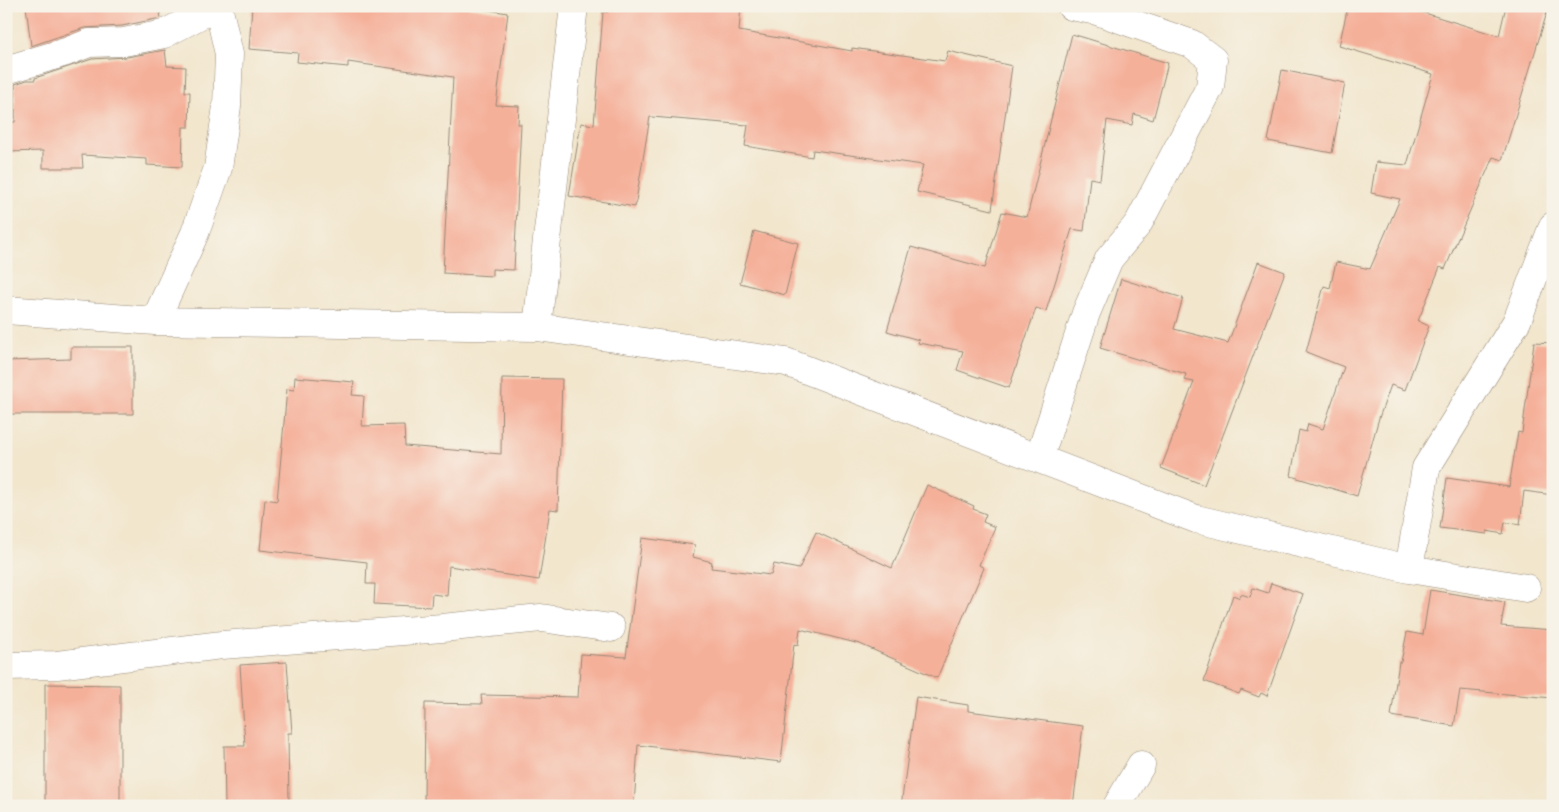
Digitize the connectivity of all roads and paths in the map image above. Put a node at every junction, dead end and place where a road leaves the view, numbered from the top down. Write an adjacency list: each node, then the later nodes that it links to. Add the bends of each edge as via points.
1 (217, 6): 4 (street, via 164,34 124,42 89,43); 7 (street, via 229,54 227,106 218,168 195,233)
2 (574, 6): 8 (street)
3 (1070, 6): 9 (street, via 1097,11 1192,44 1213,60 1210,87 1138,224 1109,259 1086,313)
4 (6, 70)
5 (1553, 226): 10 (street, via 1517,321 1426,468)
6 (6, 310): 7 (street)
7 (155, 321): 8 (street)
8 (537, 327): 9 (street, via 786,362)
9 (1039, 458): 10 (street, via 1196,519)
10 (1409, 569): 11 (street)
11 (1526, 588)
12 (612, 628): 13 (street, via 541,618 222,645 57,665)
13 (6, 666)
14 (1141, 765): 15 (street)
15 (1117, 806)

